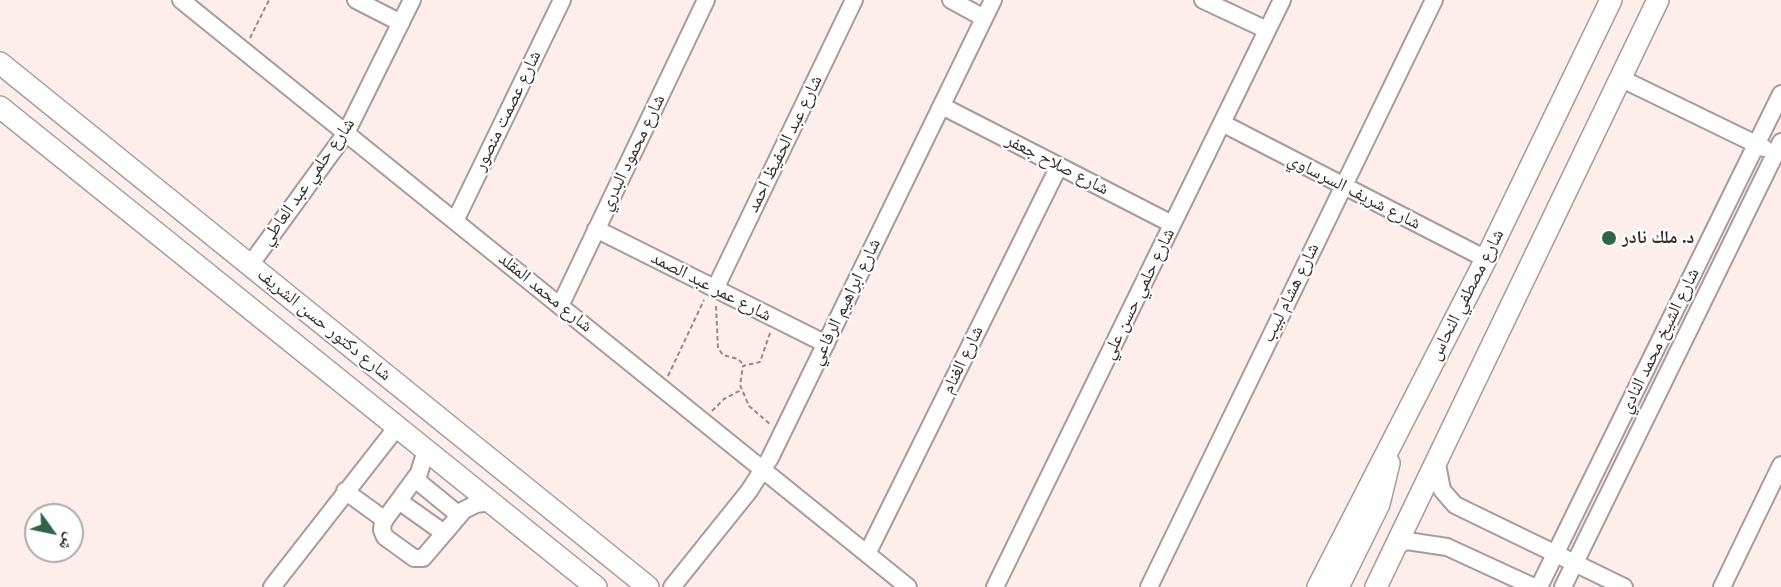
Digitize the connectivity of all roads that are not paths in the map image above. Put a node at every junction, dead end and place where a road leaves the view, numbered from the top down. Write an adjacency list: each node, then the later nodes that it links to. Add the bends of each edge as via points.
1 (181, 0): 23 (street, شارع محمد المقلد)
2 (356, 0): 15 (street)
3 (412, 0): 15 (street, شارع حلمي عبد العاطي)
4 (562, 0): 29 (street, شارع عصمت منصور)
5 (706, 0): 32 (street, شارع محمود البدري)
6 (854, 0): 35 (street, شارع عبد الحفيظ احمد)
7 (951, 0): 14 (street)
8 (993, 0): 14 (street, شارع ابراهيم الرفاعي)
9 (1203, 0): 16 (street)
10 (1282, 0): 16 (street, شارع حلمي حسن علي)
11 (1434, 0): 27 (street, شارع هشام لبيب)
12 (1611, 0): 33 (main road, شارع مصطفي النحاس)
13 (1658, 0): 18 (main road)
14 (984, 18): 20 (street, شارع ابراهيم الرفاعي)
15 (401, 23): 23 (street, شارع حلمي عبد العاطي)
16 (1267, 30): 22 (street, شارع حلمي حسن علي)
17 (0, 63): 28 (main road, شارع دكتور حسن الشريف)
18 (1620, 78): 24 (street); 43 (main road)
19 (1781, 94): 24 (street, شارع الشيخ محمد النادي)
20 (942, 106): 26 (street, شارع صلاح جعفر); 38 (street, شارع ابراهيم الرفاعي)
21 (0, 107): 31 (main road, شارع دكتور حسن الشريف)
22 (1222, 123): 27 (street, شارع شريف السرساوي); 30 (street, شارع حلمي حسن علي)
23 (346, 133): 29 (street, شارع محمد المقلد); 34 (street, شارع حلمي عبد العاطي)
24 (1756, 144): 25 (street); 55 (street, شارع الشيخ محمد النادي)
25 (1779, 151): 56 (street, شارع الشيخ محمد النادي)
26 (1059, 166): 30 (street, شارع صلاح جعفر); 54 (street, شارع الغنام)
27 (1343, 186): 33 (street, شارع شريف السرساوي); 63 (street, شارع هشام لبيب)
28 (170, 200): 31 (main road); 34 (main road, شارع دكتور حسن الشريف)
29 (455, 221): 36 (street, شارع محمد المقلد)
30 (1173, 224): 62 (street, شارع حلمي حسن علي)
31 (148, 227): 39 (main road, شارع دكتور حسن الشريف)
32 (596, 229): 35 (street, شارع عمر عبد الصمد); 36 (street, شارع محمود البدري)
33 (1486, 260): 41 (main road, شارع مصطفي النحاس)
34 (250, 265): 37 (main road, شارع دكتور حسن الشريف)
35 (713, 288): 38 (street, شارع عمر عبد الصمد)
36 (560, 306): 45 (street, شارع محمد المقلد)
37 (323, 325): 39 (main road); 59 (main road, شارع دكتور حسن الشريف)
38 (825, 344): 45 (street, شارع ابراهيم الرفاعي)
39 (302, 351): 40 (main road, شارع دكتور حسن الشريف)
40 (397, 427): 42 (main road, شارع دكتور حسن الشريف); 47 (street)
41 (1389, 448): 64 (main road, شارع مصطفي النحاس); 65 (main road, via 1380,504)
42 (426, 450): 46 (street); 49 (main road, شارع دكتور حسن الشريف)
43 (1437, 464): 53 (main road); 55 (street, via 1442,490 1455,505)
44 (1781, 465): 72 (street)
45 (763, 470): 54 (street, شارع محمد المقلد); 60 (street, شارع ابراهيم الرفاعي)
46 (415, 479): 48 (street); 50 (street)
47 (345, 491): 51 (street); 57 (street)
48 (399, 501): 51 (street); 52 (street)
49 (490, 502): 50 (street, via 470,506); 58 (main road, شارع دكتور حسن الشريف)
50 (459, 515): 52 (street)
51 (385, 519): 52 (street, via 385,537 414,558 427,556)
52 (444, 533)
53 (1396, 546): 66 (main road, via 1376,563); 67 (main road); 68 (street, via 1407,541 1447,548)
54 (867, 554): 61 (street, شارع محمد المقلد)
55 (1556, 554): 56 (street); 69 (street, شارع الشيخ محمد النادي)
56 (1575, 563): 70 (street, شارع الشيخ محمد النادي); 71 (street)
57 (278, 585)
58 (596, 587)
59 (648, 587)
60 (672, 587)
61 (908, 587)
62 (995, 587)
63 (1149, 587)
64 (1318, 587)
65 (1338, 587)
66 (1362, 587)
67 (1376, 587)
68 (1534, 587)
69 (1539, 587)
70 (1563, 587)
71 (1624, 587)
72 (1722, 587)

